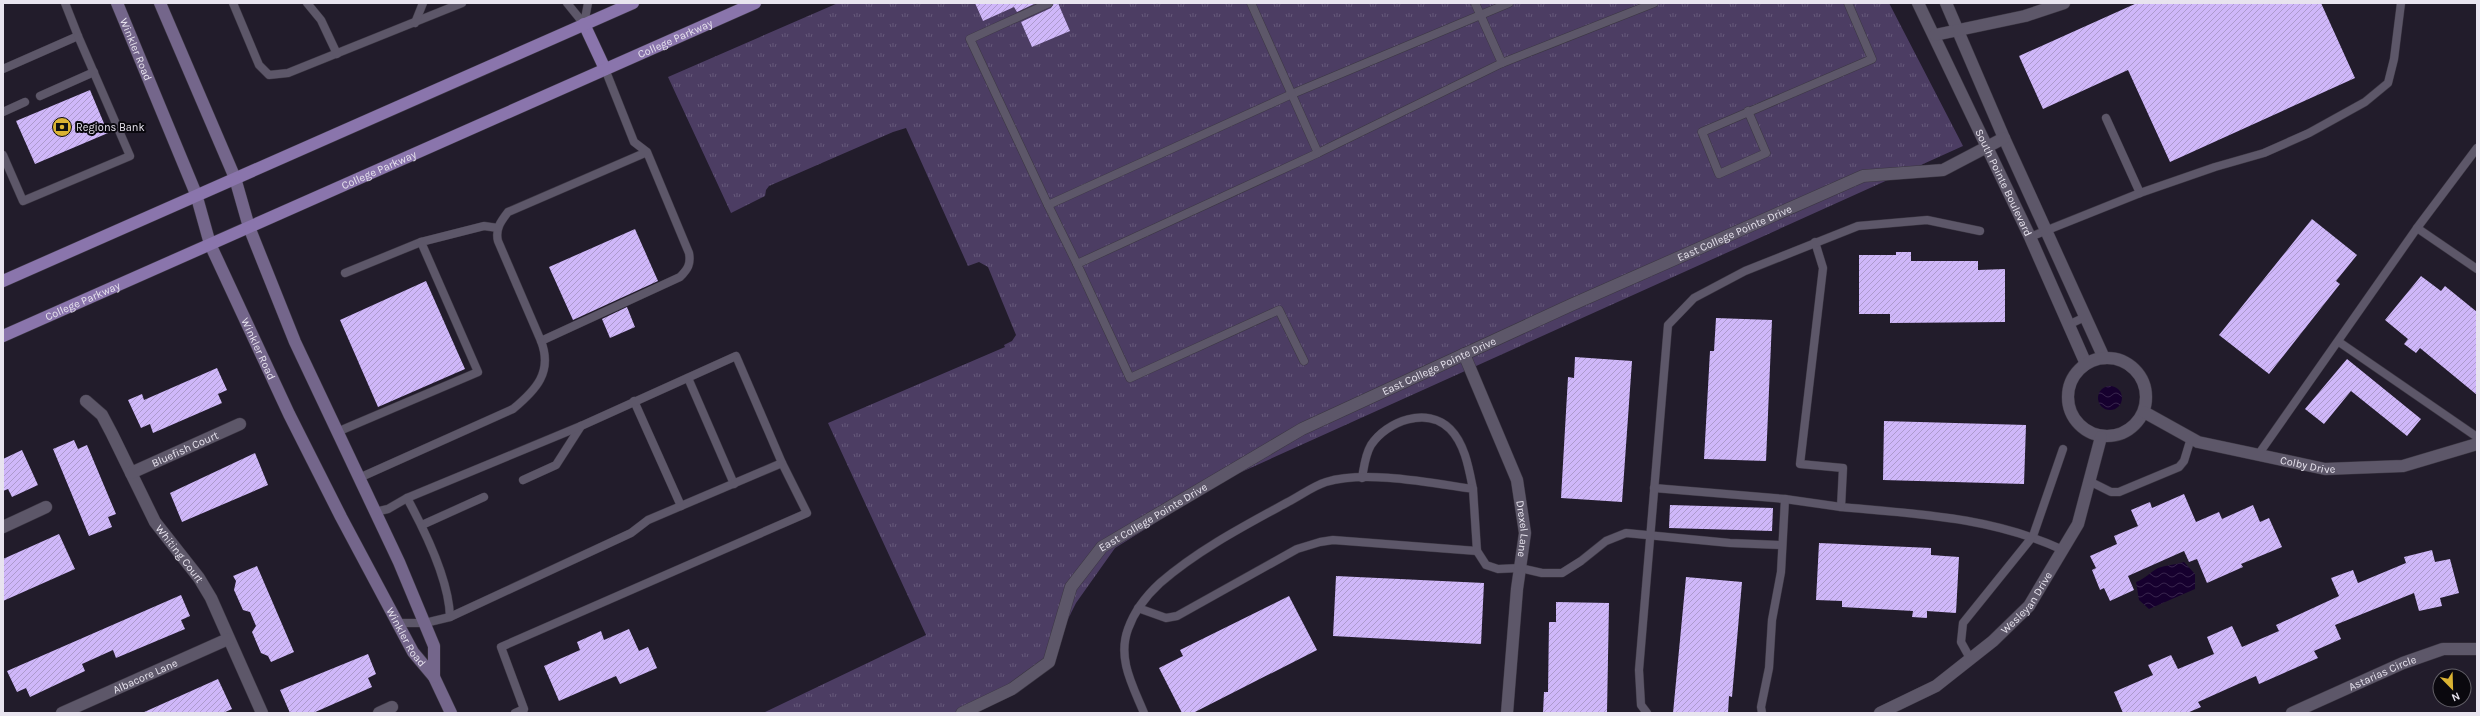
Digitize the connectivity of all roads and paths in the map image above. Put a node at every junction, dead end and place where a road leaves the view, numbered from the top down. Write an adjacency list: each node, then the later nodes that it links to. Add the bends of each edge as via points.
1 (65, 3): 27 (lane)
2 (117, 3): 48 (street, Winkler Road)
3 (160, 3): 46 (street, Winkler Road)
4 (234, 3): 29 (lane, via 260,65 269,75 288,73)
5 (307, 3): 29 (lane, via 321,20)
6 (422, 3): 24 (lane)
7 (462, 3): 24 (lane)
8 (567, 3): 25 (lane)
9 (588, 3): 25 (lane)
10 (632, 3): 25 (main road)
11 (755, 3): 32 (main road, College Parkway)
12 (1049, 3): 49 (lane, via 970,39)
13 (1251, 3): 34 (lane)
14 (1475, 3): 23 (lane)
15 (1509, 3): 23 (lane)
16 (1654, 3): 30 (lane)
17 (1848, 3): 37 (lane, via 1872,59)
18 (1918, 3): 28 (street, South Pointe Boulevard)
19 (1946, 3): 26 (street, South Pointe Boulevard)
20 (2064, 3): 22 (street)
21 (2401, 3): 47 (lane, via 2394,59 2388,83 2365,102 2309,133 2264,153)
22 (2045, 6): 26 (street)
23 (1480, 15): 30 (lane); 34 (lane)
24 (415, 23): 29 (lane)
25 (584, 24): 32 (main road); 46 (main road)
26 (1958, 30): 28 (street); 40 (street, South Pointe Boulevard)
27 (78, 36): 31 (lane); 33 (lane)
28 (1935, 36): 41 (street, South Pointe Boulevard)
29 (336, 54)
30 (1502, 63): 44 (lane)
31 (3, 69)
32 (605, 69): 43 (lane, via 634,142); 50 (main road, College Parkway)
33 (94, 72): 35 (lane); 45 (lane, via 130,156 23,201)
34 (1292, 94): 44 (lane); 49 (lane)
35 (40, 96)
36 (25, 102): 38 (lane)
37 (1748, 111): 37 (lane, via 1702,132 1719,174 1766,153)
38 (3, 112)
39 (2106, 118): 47 (lane)
40 (2004, 138): 41 (street, East College Pointe Drive); 54 (street, South Pointe Boulevard)
41 (1987, 147): 55 (street, South Pointe Boulevard); 68 (street, East College Pointe Drive, via 1943,170 1863,176)
42 (2477, 148): 52 (lane)
43 (647, 152): 51 (lane, via 508,212); 66 (lane, via 689,252 688,269 680,277)
44 (1318, 153): 59 (lane)
45 (3, 155)
46 (235, 178): 48 (main road); 50 (street, Winkler Road)
47 (2140, 193): 54 (lane)
48 (196, 194): 58 (street, Winkler Road); 62 (main road)
49 (1048, 205): 59 (lane)
50 (249, 227): 58 (main road, College Parkway); 78 (street, Winkler Road, via 294,342)
51 (498, 228): 56 (lane, via 484,226); 66 (lane, via 498,241)
52 (2417, 228): 60 (lane); 67 (lane)
53 (1980, 231): 57 (lane, via 1927,220 1858,226)
54 (2046, 231): 55 (lane); 63 (street, South Pointe Boulevard)
55 (2030, 237): 64 (street, South Pointe Boulevard)
56 (421, 242): 61 (lane); 78 (lane, via 478,372)
57 (1815, 242): 92 (lane, via 1745,271 1694,298 1668,325); 99 (lane, via 1823,268 1800,464 1843,468)
58 (210, 244): 65 (main road, College Parkway); 111 (street, Winkler Road, via 289,414)
59 (1077, 264): 70 (lane, via 1130,378 1279,310)
60 (2477, 269)
61 (345, 273)
62 (3, 281)
63 (2085, 317): 64 (lane); 69 (street, South Pointe Boulevard)
64 (2068, 325): 71 (street, South Pointe Boulevard)
65 (3, 336)
66 (541, 341): 87 (lane, via 546,352 546,367 529,396 513,409)
67 (2339, 342): 80 (lane); 84 (lane)
68 (1464, 354): 108 (street, Drexel Lane, via 1517,480 1525,533); 123 (street, East College Pointe Drive, via 1302,429 1102,547 1071,587 1049,662 1012,690)
69 (2104, 358): 71 (street); 75 (street, via 2124,362 2140,374 2146,392)
70 (1304, 361)
71 (2086, 364): 79 (street, via 2077,372 2071,383 2068,394 2069,406 2080,426)
72 (688, 378): 74 (lane); 85 (lane, via 736,356); 91 (lane)
73 (86, 401): 86 (street, Whiting Court, via 102,415)
74 (634, 401): 77 (lane); 97 (lane)
75 (2144, 412): 79 (street, via 2127,432); 81 (street, Colby Drive)
76 (240, 424): 86 (street, Bluefish Court)
77 (581, 426): 89 (lane, via 556,465); 95 (lane)
78 (337, 432): 87 (street, Winkler Road)
79 (2101, 436): 90 (street, Wesleyan Drive)
80 (2477, 437)
81 (2191, 438): 84 (street, Colby Drive, via 2198,442); 90 (lane, via 2184,461 2179,467 2119,492 2111,492)
82 (2477, 444): 84 (street, Colby Drive, via 2403,466 2326,469)
83 (2063, 449): 104 (lane)
84 (2258, 455)
85 (782, 463): 91 (lane); 122 (lane, via 807,513 501,647 524,709)
86 (130, 473): 113 (street, Whiting Court, via 155,522 199,578)
87 (359, 478): 100 (street, Winkler Road)
88 (1362, 478): 93 (lane, via 1408,480); 93 (lane, via 1370,447 1385,430 1416,418 1431,417 1451,430 1459,442 1469,467); 109 (lane, via 1326,482 1270,512 1160,583)
89 (523, 480)
90 (2089, 481): 106 (street, Wesleyan Drive, via 2078,524)
91 (734, 484): 97 (lane)
92 (1654, 488): 96 (lane); 103 (lane)
93 (1473, 489): 107 (lane)
94 (484, 497): 101 (lane)
95 (407, 498): 100 (lane, via 388,509); 101 (lane)
96 (1785, 499): 99 (lane); 105 (lane)
97 (681, 506): 110 (lane, via 648,520 631,533)
98 (46, 507): 102 (street)
99 (1841, 507): 104 (lane, via 1975,521)
100 (375, 512): 112 (street, Winkler Road)
101 (422, 525): 110 (lane, via 449,599)
102 (3, 527)
103 (1651, 536): 105 (lane); 108 (lane, via 1626,533 1606,540 1562,573 1542,573); 126 (lane, via 1639,670 1641,705)
104 (2033, 536): 106 (lane); 115 (lane, via 1963,623 1961,642)
105 (1782, 545): 127 (lane, via 1781,572 1772,620 1769,668 1760,707)
106 (2063, 550): 115 (street, Wesleyan Drive, via 2023,614)
107 (1477, 551): 108 (lane, via 1486,565 1498,569); 109 (lane, via 1333,540 1297,549 1177,616 1166,618)
108 (1520, 568): 125 (street, Drexel Lane)
109 (1138, 608): 124 (lane, via 1124,647 1125,668)
110 (450, 618): 112 (lane)
111 (398, 623): 112 (lane); 116 (street, Winkler Road, via 413,652)
112 (425, 623): 116 (street, Winkler Road, via 434,646)
113 (228, 639): 118 (street, Albacore Lane); 119 (street, Whiting Court)
114 (2477, 649): 129 (street, Astarias Circle, via 2443,649 2403,663)
115 (1971, 660): 128 (street, Wesleyan Drive, via 1936,686)
116 (434, 677): 121 (street, Winkler Road)
117 (392, 707): 120 (street)
118 (62, 713)
119 (262, 713)
120 (379, 713)
121 (451, 713)
122 (516, 713)
123 (962, 713)
124 (1144, 713)
125 (1507, 713)
126 (1647, 713)
127 (1762, 713)
128 (1880, 713)
129 (2292, 713)

